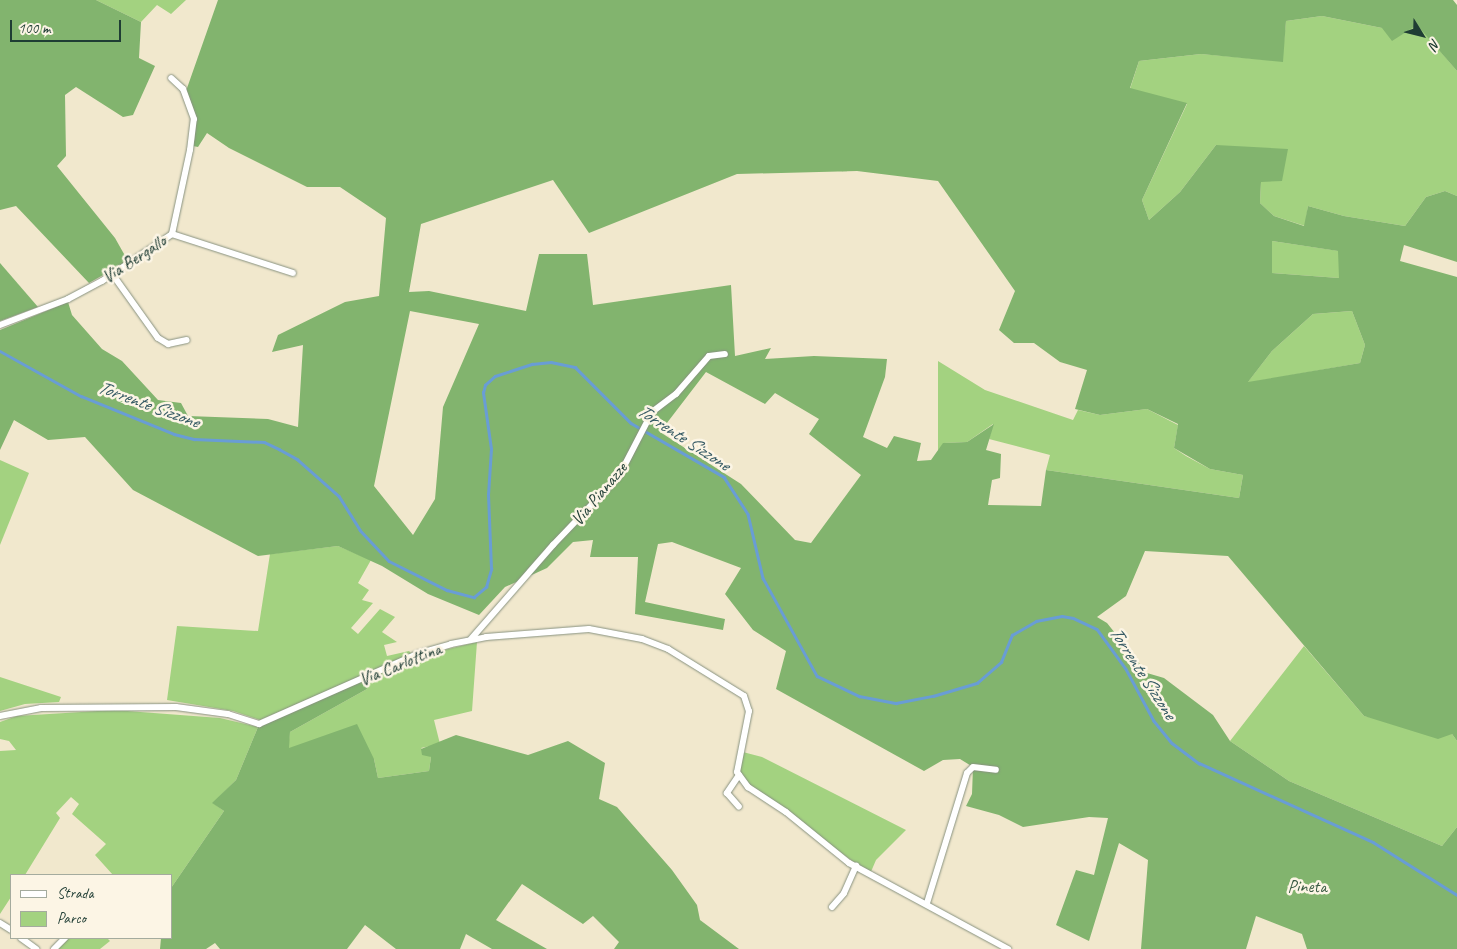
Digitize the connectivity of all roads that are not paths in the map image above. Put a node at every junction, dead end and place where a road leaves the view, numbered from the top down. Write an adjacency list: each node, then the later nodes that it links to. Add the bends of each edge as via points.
1 (171, 78): 2 (street, Via Bergallo, via 183,89 194,119)
2 (172, 234): 3 (street); 4 (street, Via Bergallo)
3 (293, 273)
4 (113, 275): 5 (street, Via Bergallo, via 68,299); 6 (street, via 158,338 168,344)
5 (0, 325)
6 (187, 340)
7 (725, 354): 8 (street, Via Pianazze, via 709,356 676,394 652,412 619,476)
8 (470, 640): 9 (street, Via Carlottina, via 417,654 259,724 228,714 176,707 41,708); 11 (street, Via Carlottina, via 589,629 642,639 668,649 744,696 749,711)
9 (0, 716)
10 (996, 770): 14 (street, via 979,766 968,773)
11 (738, 775): 12 (street, Via Carlottina, via 727,793); 13 (street, via 748,787)
12 (739, 807)
13 (856, 866): 14 (street); 15 (street, via 844,893)
14 (927, 903): 20 (street)
15 (832, 908)
16 (22, 939): 18 (street)
17 (65, 939): 19 (street)
18 (36, 949)
19 (54, 949)
20 (1008, 949)

